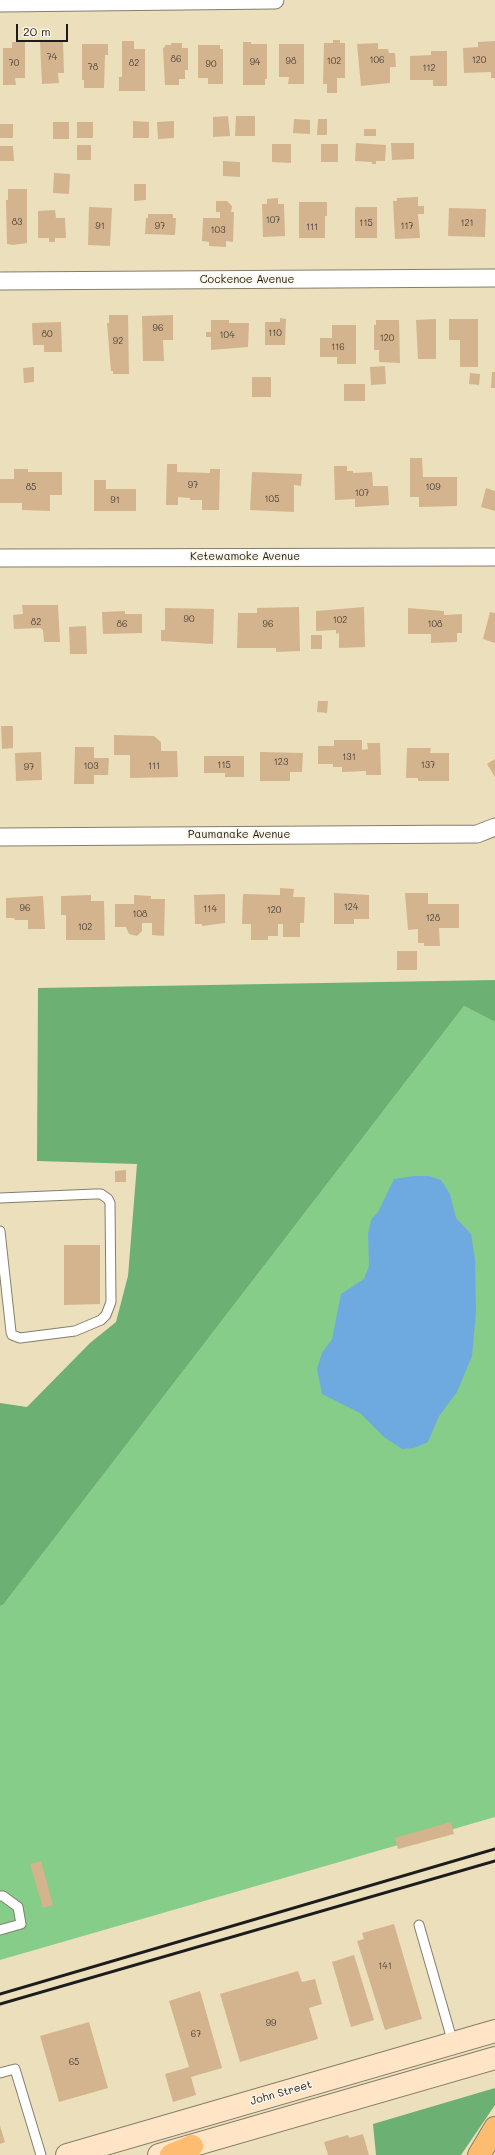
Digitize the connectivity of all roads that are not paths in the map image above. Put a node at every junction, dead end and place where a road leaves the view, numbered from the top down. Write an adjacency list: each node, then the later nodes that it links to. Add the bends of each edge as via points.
1 (276, 0): 2 (street)
2 (0, 3)
3 (495, 278): 4 (street, Cockenoe Avenue)
4 (0, 281)
5 (493, 556): 6 (street, Ketewamoke Avenue)
6 (0, 558)
7 (495, 827): 8 (street, Paumanake Avenue, via 477,834)
8 (0, 837)
9 (0, 1198): 10 (lane, via 101,1194 108,1199 111,1302 106,1315 101,1320 75,1331 20,1338 12,1335)
10 (0, 1231)
11 (0, 1896): 13 (lane, via 18,1907 21,1924)
12 (419, 1925): 15 (lane)
13 (0, 1930)
14 (495, 2031): 15 (main road, John Street)
15 (453, 2043): 22 (main road, John Street)
16 (495, 2058): 19 (main road)
17 (0, 2073): 21 (lane, via 15,2069)
18 (495, 2128): 20 (main road)
19 (192, 2146): 23 (main road); 24 (main road)
20 (480, 2152)
21 (41, 2155)
22 (67, 2155)
23 (160, 2155)
24 (171, 2155)

